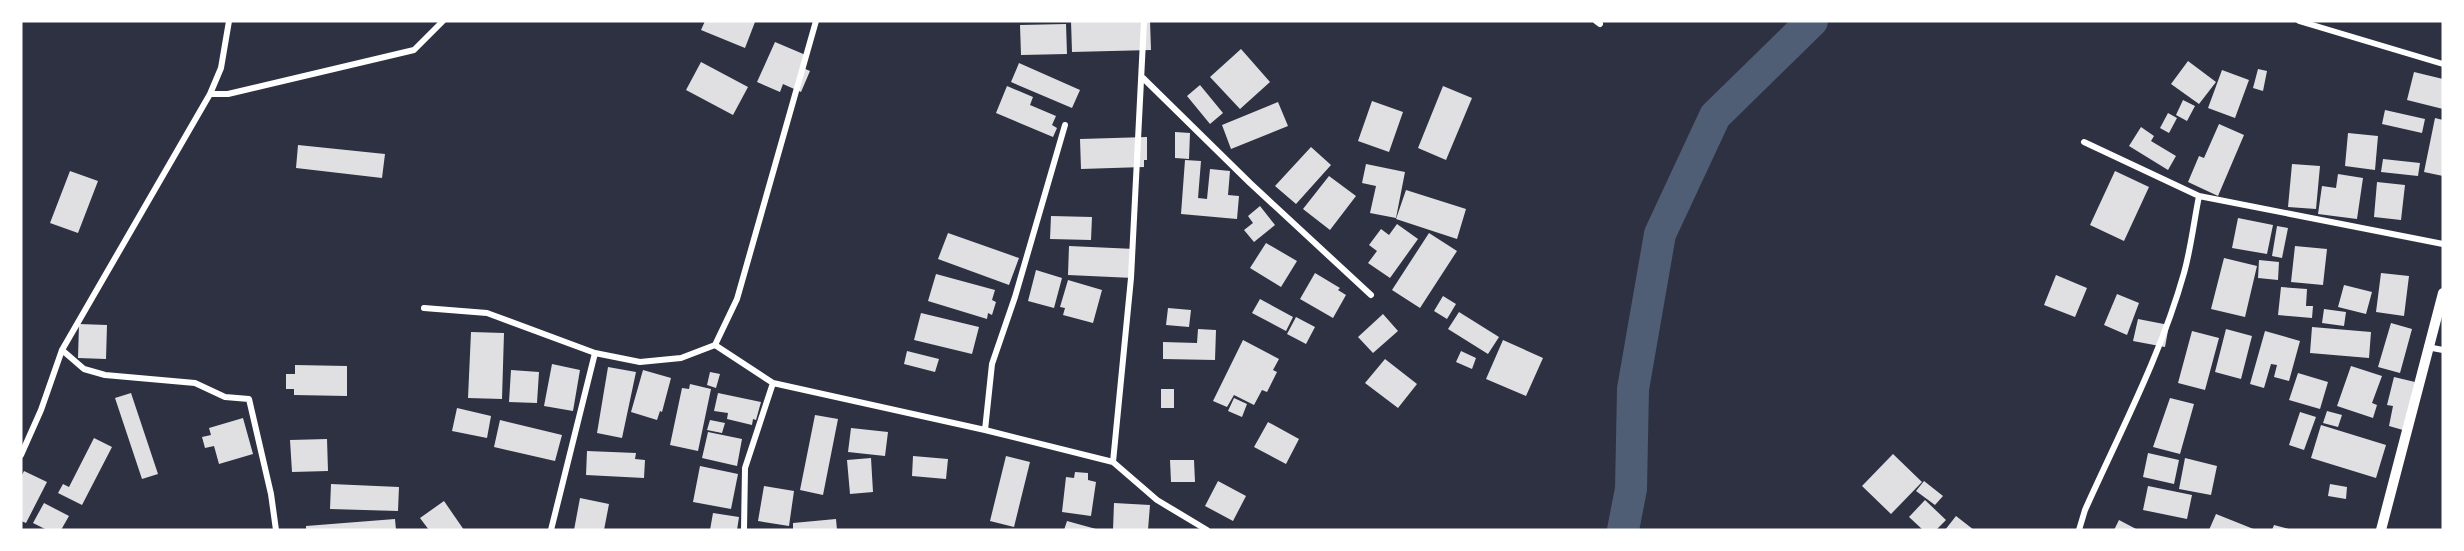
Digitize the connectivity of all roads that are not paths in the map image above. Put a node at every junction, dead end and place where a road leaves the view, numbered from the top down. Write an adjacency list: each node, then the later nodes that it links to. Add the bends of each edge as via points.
1 (229, 21): 8 (street, via 221,68)
2 (443, 21): 8 (street, via 414,50 228,94)
3 (816, 21): 16 (street, via 737,299)
4 (1144, 21): 7 (street)
5 (2299, 21): 6 (street)
6 (2443, 64)
7 (1143, 78): 14 (street); 24 (street, via 1131,278)
8 (210, 94): 18 (street)
9 (1065, 125): 22 (street, via 992,364)
10 (2084, 142): 11 (street)
11 (2199, 196): 12 (street); 29 (street, via 2185,271 2172,312)
12 (2443, 244)
13 (2443, 293): 17 (street)
14 (1371, 295)
15 (424, 308): 20 (street, via 487,314)
16 (715, 345): 20 (street, via 681,358 640,362); 21 (street)
17 (2427, 347): 19 (street); 30 (street)
18 (62, 350): 23 (street); 25 (street, via 84,369 105,375 195,383 225,397 249,399)
19 (2443, 350)
20 (595, 353): 26 (street)
21 (773, 383): 22 (street); 27 (street, via 746,468)
22 (985, 430): 24 (street)
23 (21, 454)
24 (1113, 462): 28 (street, via 1157,500)
25 (276, 530)
26 (550, 530)
27 (744, 530)
28 (1207, 530)
29 (2079, 530)
30 (2381, 530)

